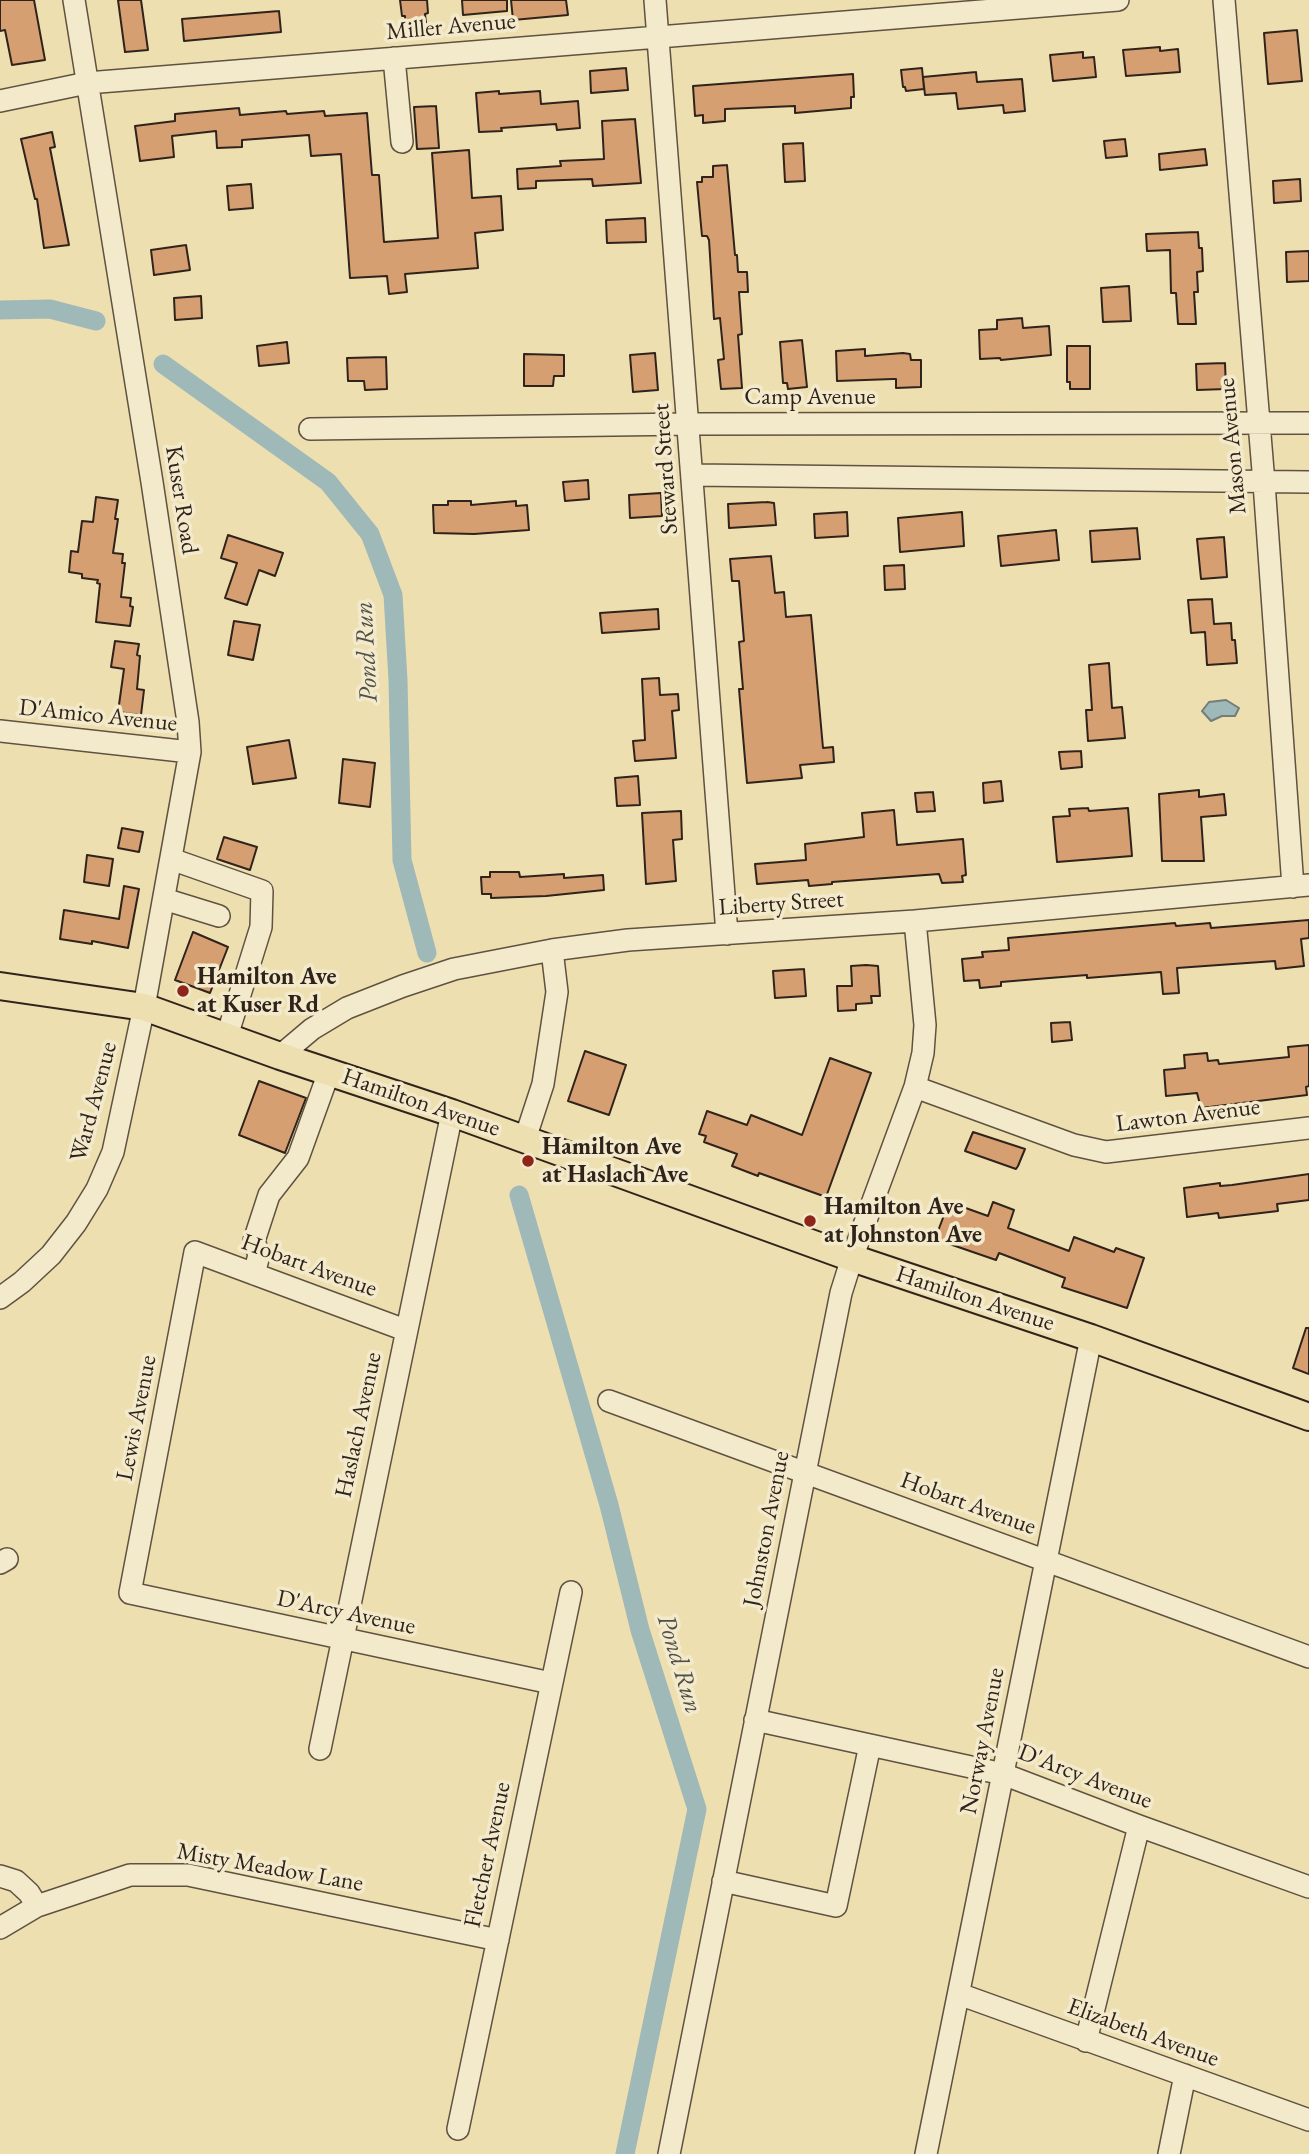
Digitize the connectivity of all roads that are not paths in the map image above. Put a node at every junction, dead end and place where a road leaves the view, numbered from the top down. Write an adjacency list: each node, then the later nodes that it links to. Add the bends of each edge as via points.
1 (74, 0): 7 (street, Kuser Road)
2 (655, 0): 5 (street, Steward Street)
3 (1118, 0): 5 (street, Miller Avenue)
4 (1224, 0): 10 (street, Mason Avenue)
5 (658, 37): 6 (street, Miller Avenue); 12 (street, Steward Street)
6 (394, 58): 7 (street, Miller Avenue); 9 (street)
7 (87, 83): 8 (street, Miller Avenue); 18 (street, Kuser Road, via 152,482)
8 (0, 101)
9 (402, 142)
10 (1257, 422): 11 (street, Camp Avenue); 12 (street, Camp Avenue); 16 (street, Mason Avenue)
11 (1309, 423)
12 (689, 424): 13 (street, Camp Avenue); 14 (street, Steward Street)
13 (310, 429)
14 (693, 475): 16 (street); 24 (street, Steward Street)
15 (1309, 482): 16 (street)
16 (1264, 483): 20 (street, Mason Avenue)
17 (0, 731): 18 (street, D'Amico Avenue)
18 (190, 752): 19 (street, Kuser Road)
19 (171, 859): 21 (street, Kuser Road); 28 (street, via 262,891 261,927)
20 (1301, 886): 23 (street, Liberty Street)
21 (164, 899): 22 (street); 27 (street, Kuser Road)
22 (219, 916)
23 (915, 921): 24 (street, Liberty Street); 31 (street, Johnston Avenue, via 925,1025)
24 (727, 934): 25 (street, Liberty Street)
25 (552, 950): 29 (street, Liberty Street, via 454,970 347,1008); 34 (street, via 557,992 543,1084)
26 (0, 986): 27 (main road, Hamilton Avenue)
27 (144, 1007): 28 (main road, Hamilton Avenue); 38 (street, Ward Avenue, via 117,1139 97,1189 51,1255)
28 (227, 1036): 29 (main road, Hamilton Avenue)
29 (280, 1056): 30 (main road, Hamilton Avenue)
30 (329, 1072): 32 (main road, Hamilton Avenue); 37 (street, via 298,1158 269,1195 254,1241 259,1255)
31 (915, 1087): 33 (street, Lawton Avenue, via 1074,1145 1106,1152); 36 (street, Johnston Avenue)
32 (452, 1113): 34 (main road, Hamilton Avenue); 39 (street, Haslach Avenue)
33 (1309, 1128)
34 (524, 1139): 36 (main road, Hamilton Avenue)
35 (195, 1252): 37 (street, Hobart Avenue); 46 (street, Lewis Avenue)
36 (852, 1258): 40 (main road, Hamilton Avenue); 43 (street, Johnston Avenue)
37 (254, 1274): 39 (street, Hobart Avenue)
38 (0, 1298)
39 (405, 1330): 47 (street, Haslach Avenue)
40 (1091, 1338): 42 (main road, Hamilton Avenue); 44 (street, Norway Avenue)
41 (609, 1401): 43 (street, Hobart Avenue)
42 (1309, 1417)
43 (804, 1472): 44 (street, Hobart Avenue); 50 (street, Johnston Avenue)
44 (1046, 1561): 48 (street, Hobart Avenue); 53 (street, Norway Avenue)
45 (570, 1592): 49 (street, Fletcher Avenue)
46 (130, 1593): 47 (street, D'Arcy Avenue)
47 (342, 1639): 49 (street, D'Arcy Avenue); 52 (street, Haslach Avenue)
48 (1309, 1657)
49 (551, 1683): 60 (street, Fletcher Avenue)
50 (755, 1720): 51 (street, D'Arcy Avenue); 56 (street, Johnston Avenue)
51 (870, 1745): 53 (street, D'Arcy Avenue); 56 (street, via 836,1906)
52 (320, 1749)
53 (1003, 1774): 54 (street, D'Arcy Avenue); 61 (street, Norway Avenue)
54 (1139, 1826): 57 (street, D'Arcy Avenue); 62 (street)
55 (0, 1876): 58 (street, via 16,1881)
56 (723, 1881): 66 (street, Johnston Avenue)
57 (1309, 1887)
58 (37, 1906): 59 (street, Misty Meadow Lane); 60 (street, Misty Meadow Lane, via 130,1875 188,1875)
59 (0, 1928)
60 (498, 1940): 65 (street, Fletcher Avenue)
61 (959, 1994): 62 (street, Elizabeth Avenue); 67 (street, Norway Avenue)
62 (1086, 2041): 63 (street, Elizabeth Avenue)
63 (1185, 2075): 64 (street, Elizabeth Avenue); 68 (street)
64 (1309, 2120)
65 (458, 2129)
66 (670, 2154)
67 (926, 2154)
68 (1169, 2154)

